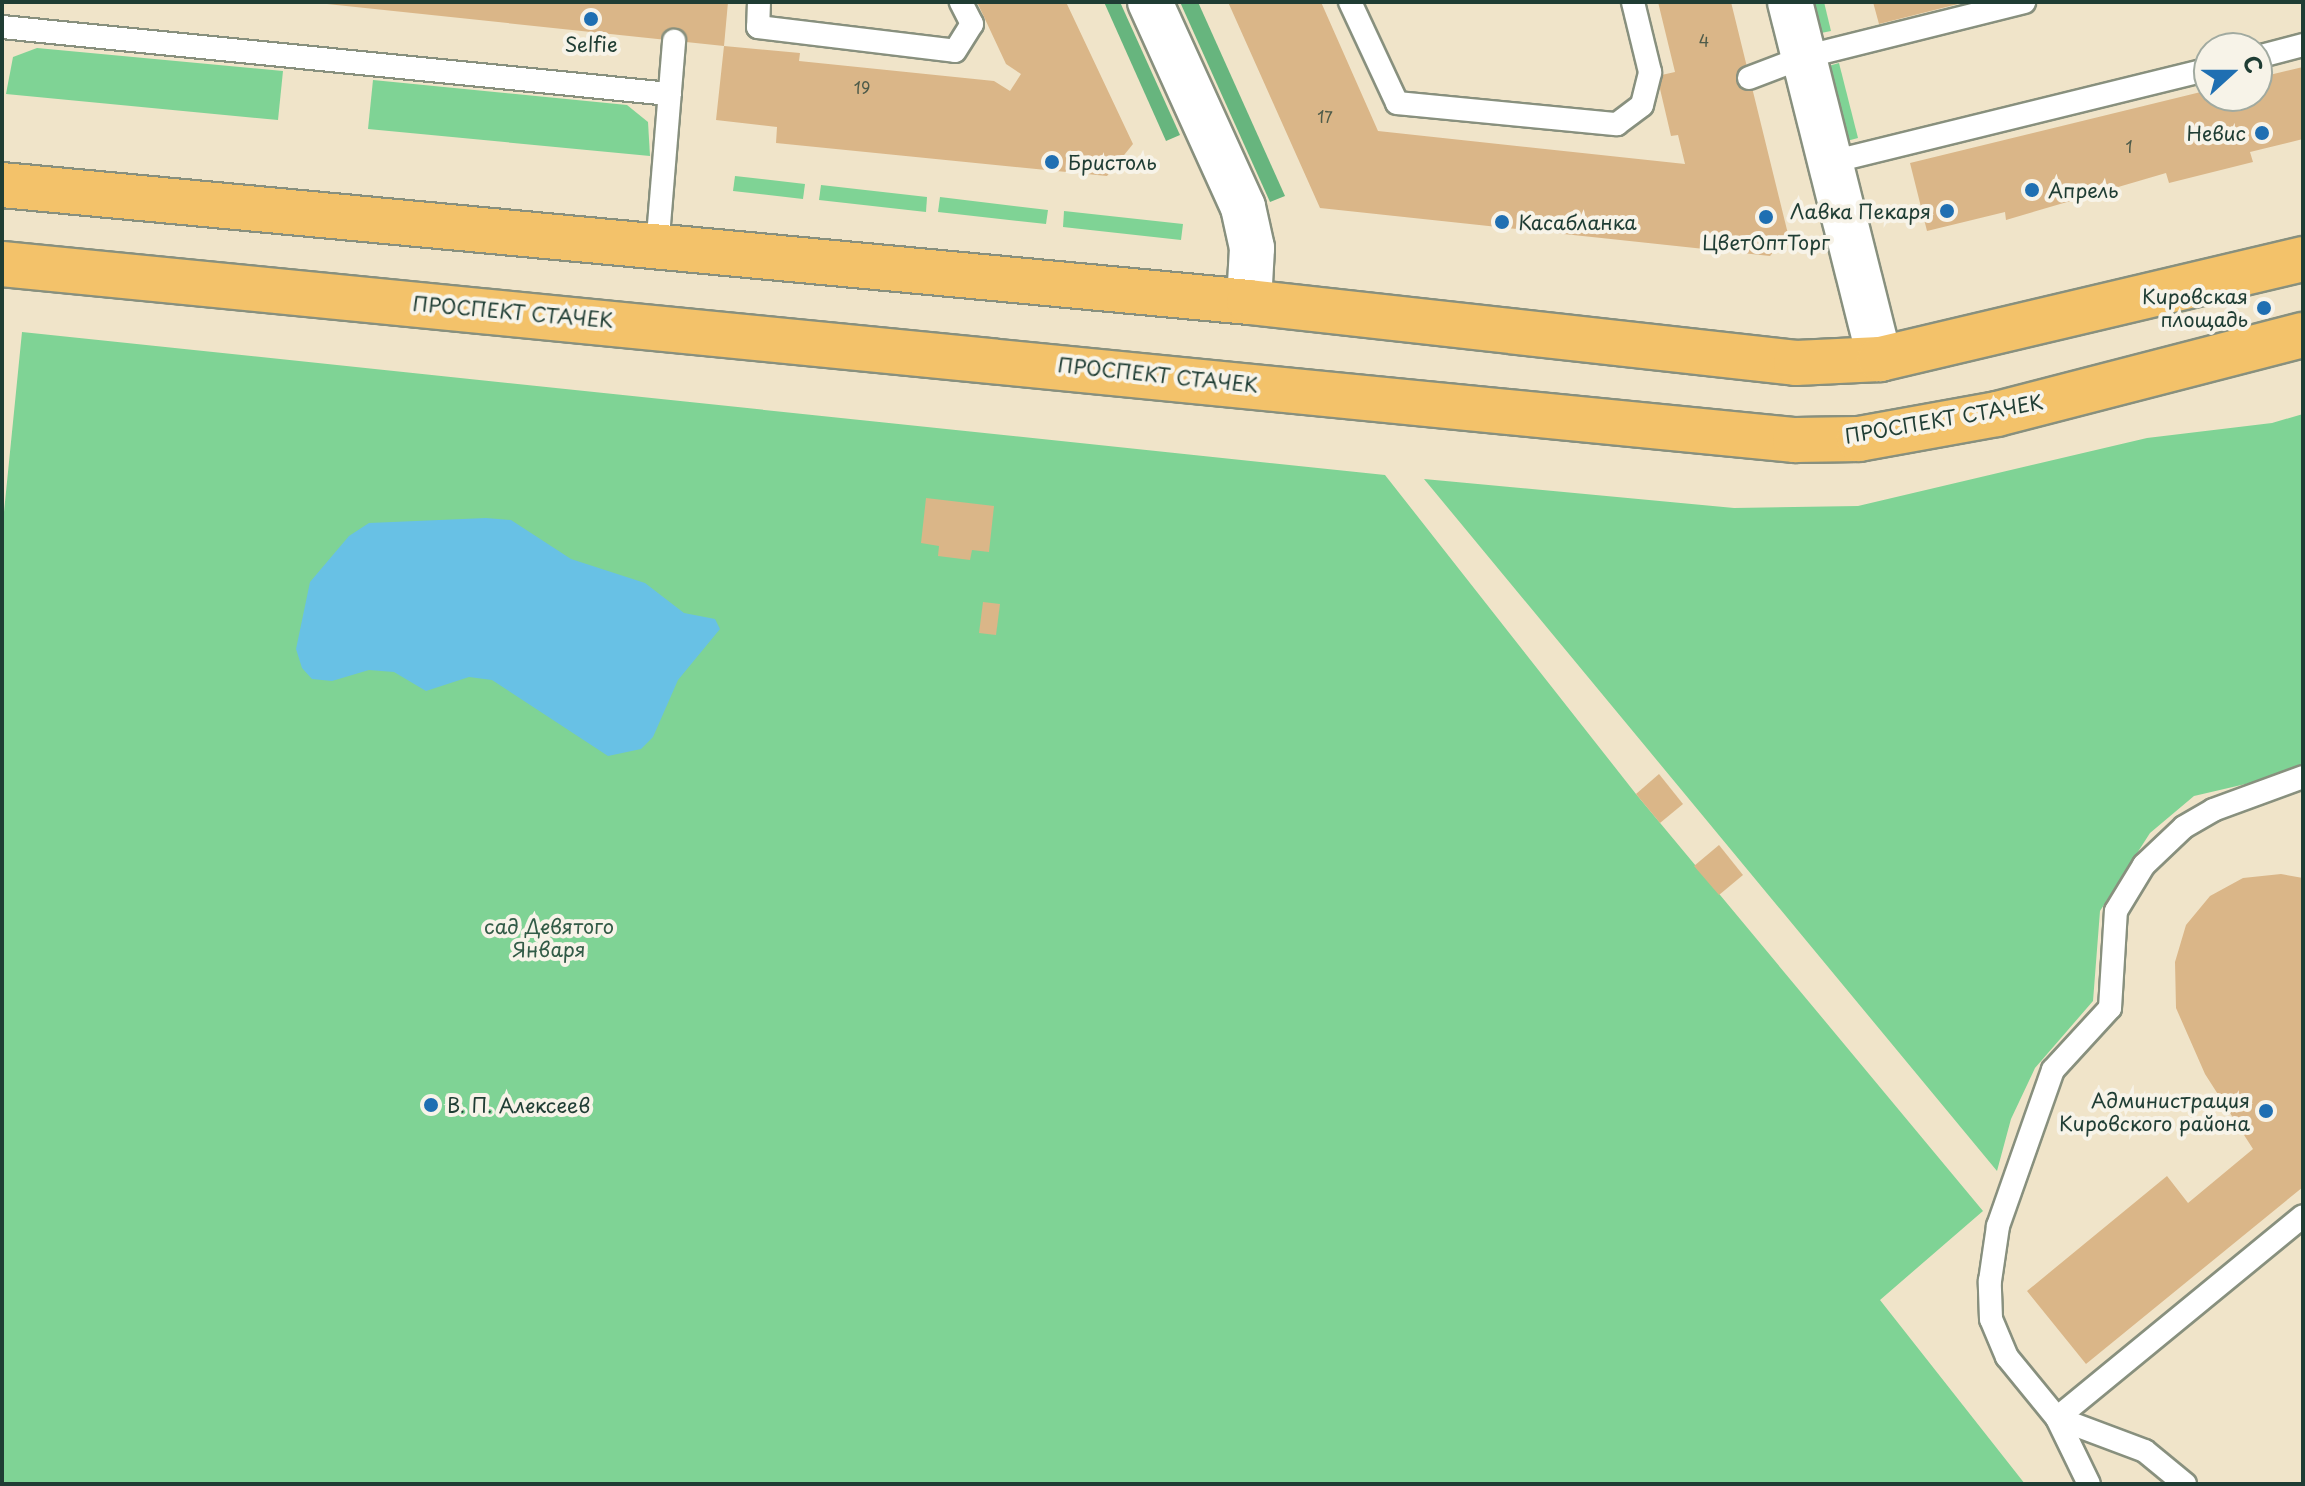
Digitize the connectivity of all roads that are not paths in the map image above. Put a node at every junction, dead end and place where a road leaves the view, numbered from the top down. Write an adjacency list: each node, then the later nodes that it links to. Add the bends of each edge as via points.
1 (759, 2): 2 (lane, via 758,27 955,51 972,24)
2 (961, 2)
3 (1150, 2): 21 (street, via 1243,207 1252,248)
4 (1350, 2): 5 (lane, via 1397,103 1617,124 1652,103)
5 (1633, 2)
6 (1790, 2): 12 (street)
7 (2024, 2): 12 (lane)
8 (2, 27): 15 (lane)
9 (674, 41): 15 (lane)
10 (2303, 45): 11 (lane)
11 (2273, 53)
12 (1804, 57): 14 (lane); 16 (street)
13 (2193, 73): 16 (lane)
14 (1749, 78)
15 (670, 94): 18 (lane)
16 (1831, 162): 23 (street)
17 (2, 185): 18 (main road)
18 (657, 249): 21 (main road)
19 (2303, 259): 23 (main road)
20 (2, 264): 22 (main road, ПРОСПЕКТ СТАЧЕК, via 1795,440 1859,439 1997,414)
21 (1249, 302): 23 (main road, via 1796,363)
22 (2303, 335)
23 (1880, 359)
24 (2303, 777): 26 (lane, via 2213,810 2184,827 2144,865 2116,911 2110,1008 2053,1070 1998,1226 1990,1281 1991,1319 2007,1357)
25 (2303, 1216): 26 (lane)
26 (2057, 1418): 27 (lane); 28 (lane, via 2145,1451)
27 (2089, 1484)
28 (2185, 1484)

